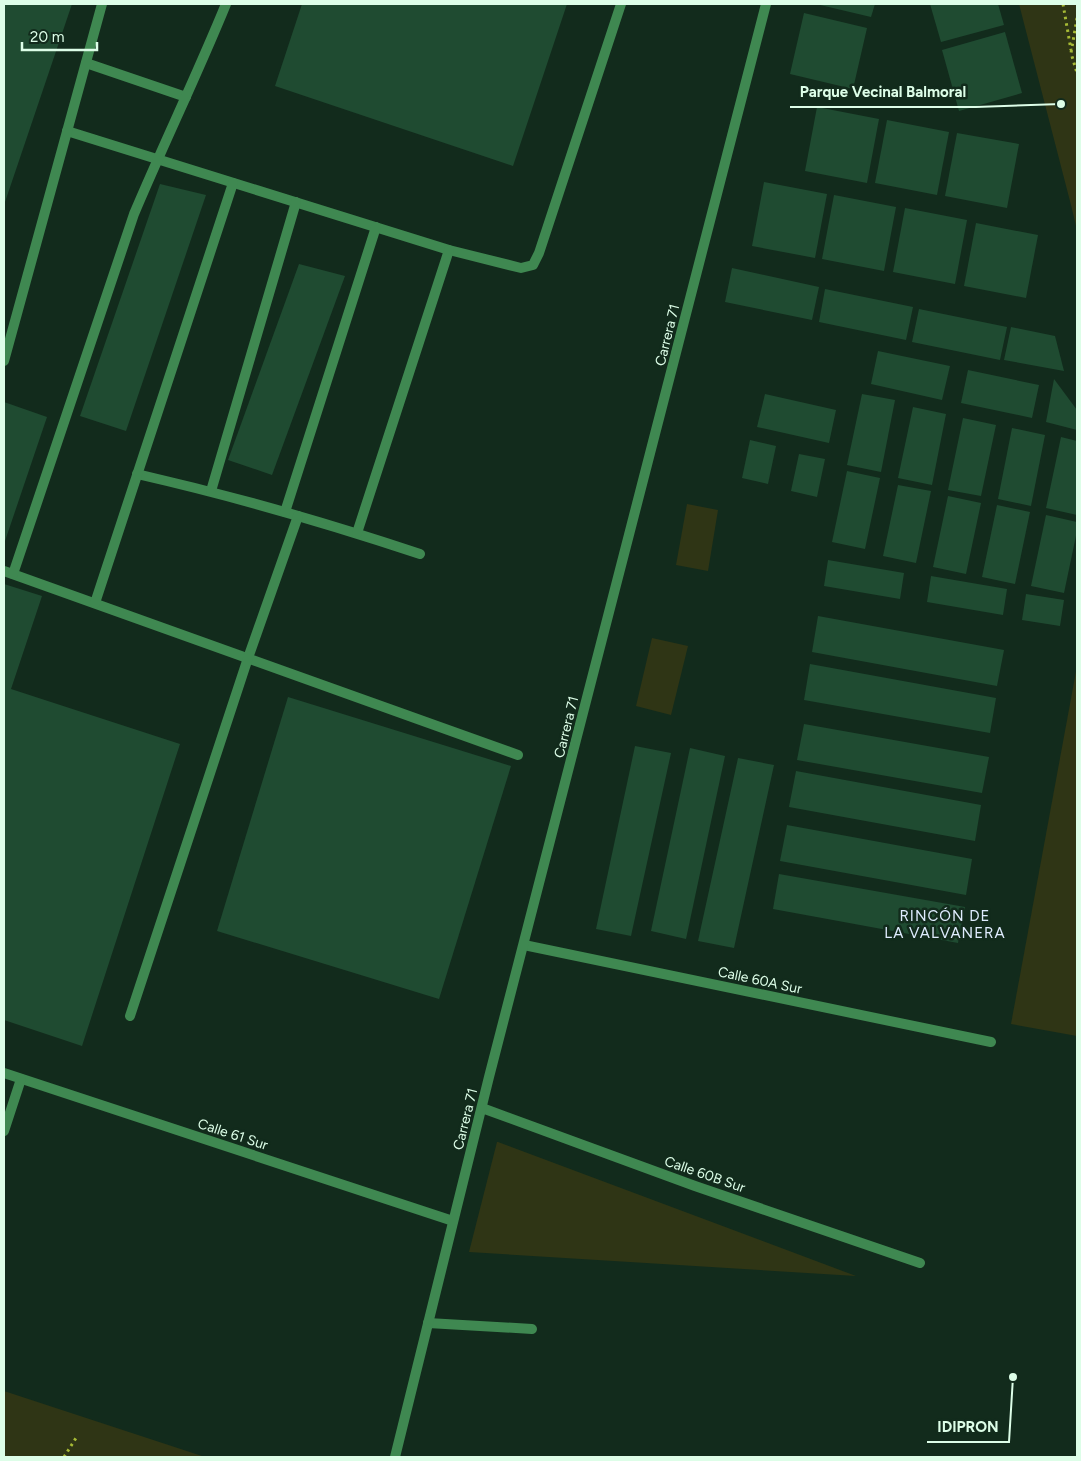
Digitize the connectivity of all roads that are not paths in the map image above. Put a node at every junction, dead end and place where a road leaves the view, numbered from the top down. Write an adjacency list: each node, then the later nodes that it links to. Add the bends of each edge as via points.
1 (102, 4): 5 (street)
2 (226, 4): 6 (street)
3 (621, 4): 12 (street, via 533,265 521,268)
4 (766, 4): 24 (street, Carrera 71)
5 (86, 63): 6 (street); 7 (street)
6 (186, 97): 8 (street)
7 (67, 131): 8 (street); 13 (street)
8 (157, 159): 9 (street); 20 (street, via 134,214)
9 (233, 183): 10 (street); 14 (street)
10 (296, 202): 11 (street); 15 (street)
11 (376, 227): 12 (street); 16 (street)
12 (449, 250): 18 (street)
13 (4, 361)
14 (137, 474): 15 (street); 21 (street)
15 (211, 491): 16 (street)
16 (285, 512): 17 (street)
17 (298, 516): 18 (street); 22 (street)
18 (357, 533): 19 (street)
19 (420, 554)
20 (9, 573): 21 (street)
21 (96, 603): 22 (street)
22 (248, 658): 23 (street); 25 (street)
23 (518, 755)
24 (524, 945): 26 (street, Calle 60A Sur); 29 (street, Carrera 71)
25 (130, 1016)
26 (991, 1042)
27 (4, 1074): 28 (street, Calle 61 Sur)
28 (21, 1079): 30 (street); 31 (street, Calle 61 Sur)
29 (482, 1108): 31 (street, Carrera 71); 32 (street, Calle 60B Sur)
30 (4, 1131)
31 (454, 1221): 33 (street, Carrera 71)
32 (920, 1263)
33 (428, 1323): 34 (street); 35 (street, Carrera 71)
34 (532, 1328)
35 (394, 1457)

